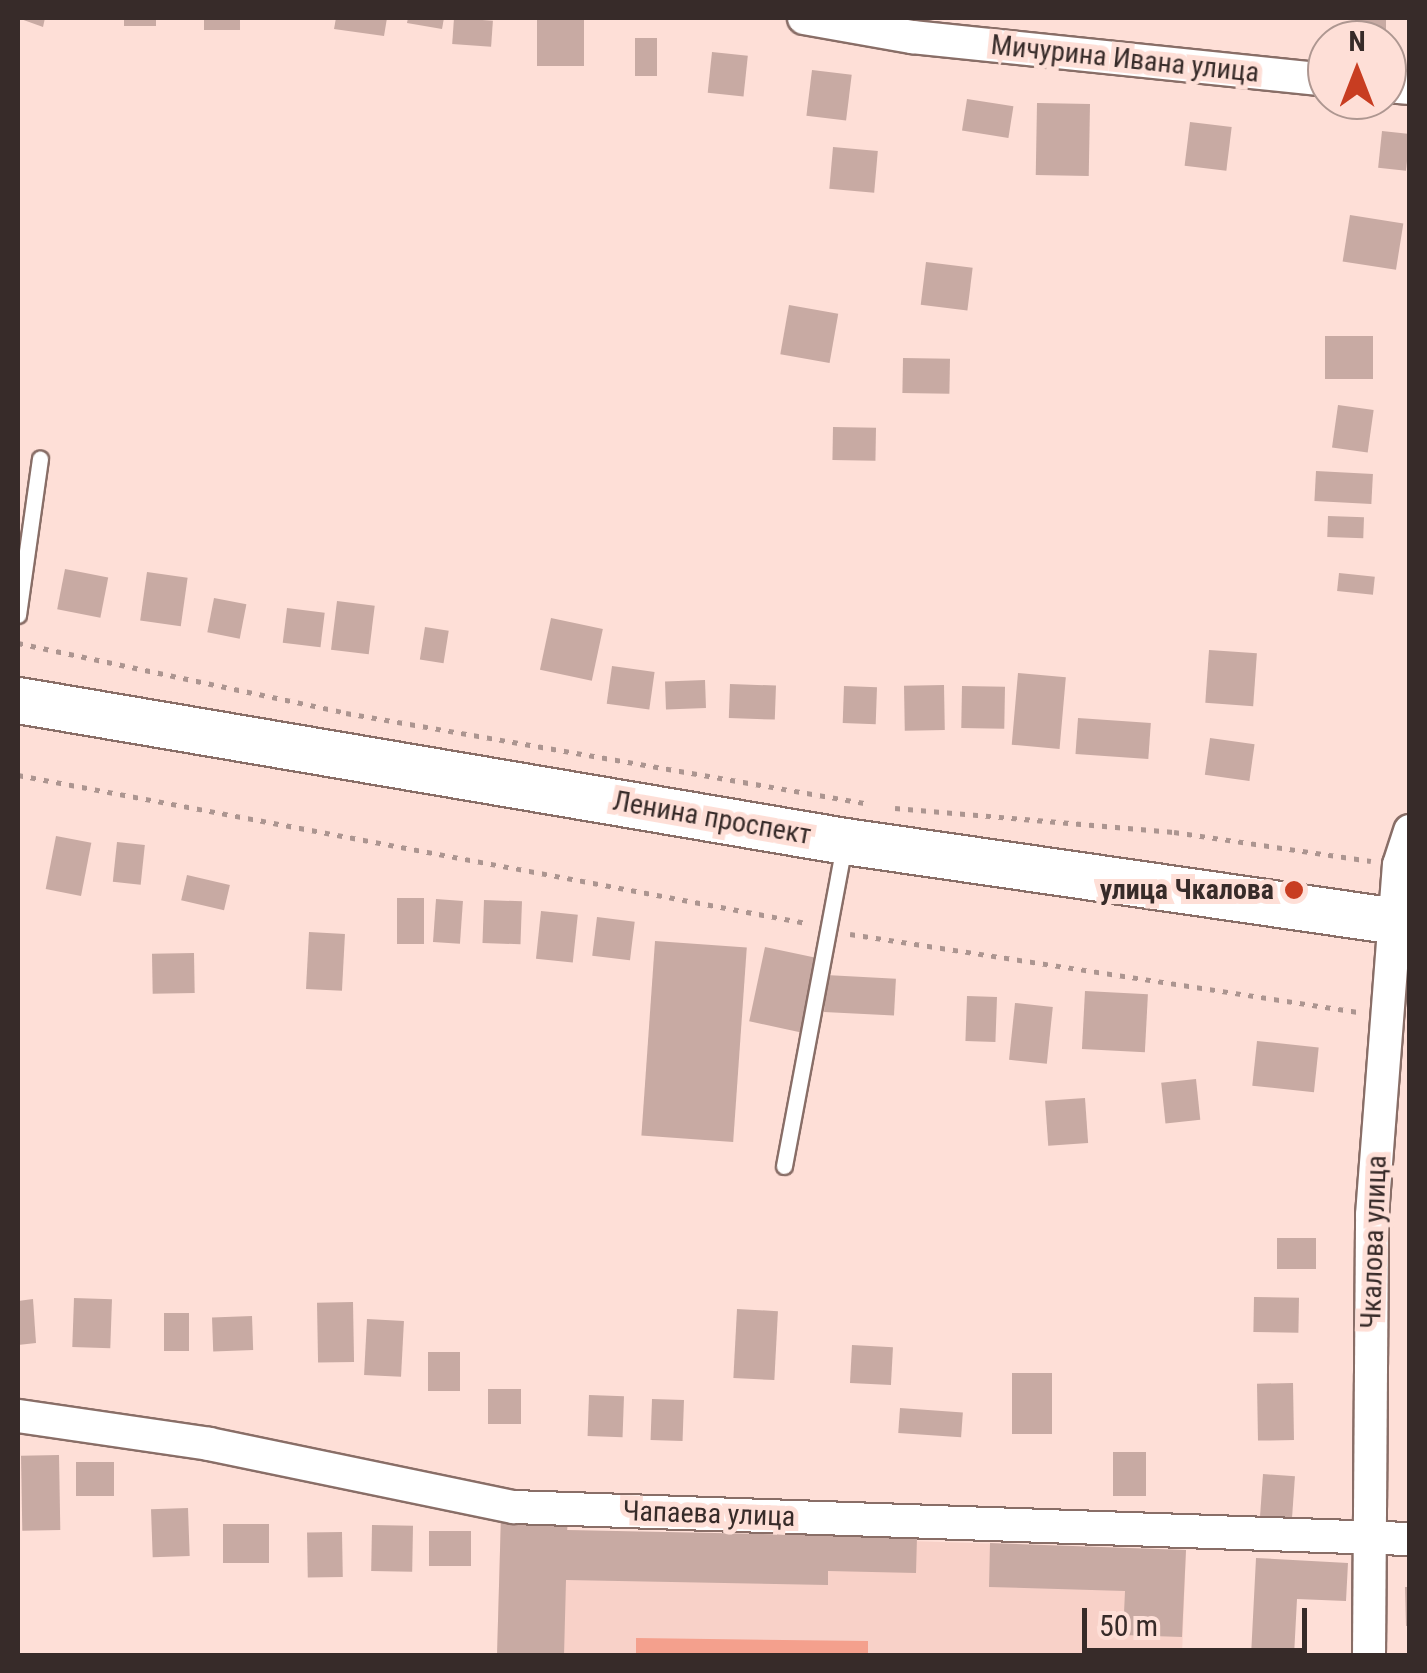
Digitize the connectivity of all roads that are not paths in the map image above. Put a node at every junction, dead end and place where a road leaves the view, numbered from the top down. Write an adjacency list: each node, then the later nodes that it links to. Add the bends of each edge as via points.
1 (804, 18): 2 (street, Мичурина Ивана улица, via 912,37)
2 (1307, 78)
3 (40, 459): 4 (lane)
4 (18, 615)
5 (18, 700): 6 (main road, Ленина проспект)
6 (856, 822): 8 (main road, Ленина проспект); 9 (lane, via 827,927)
7 (1410, 831): 8 (street, Чкалова улица, via 1399,865)
8 (1402, 922): 11 (street, Чкалова улица, via 1386,1016 1372,1215)
9 (784, 1166)
10 (18, 1416): 11 (street, Чапаева улица, via 209,1444 514,1508)
11 (1367, 1538): 12 (street, Чапаева улица); 13 (street, Чкалова улица)
12 (1410, 1539)
13 (1370, 1656)

